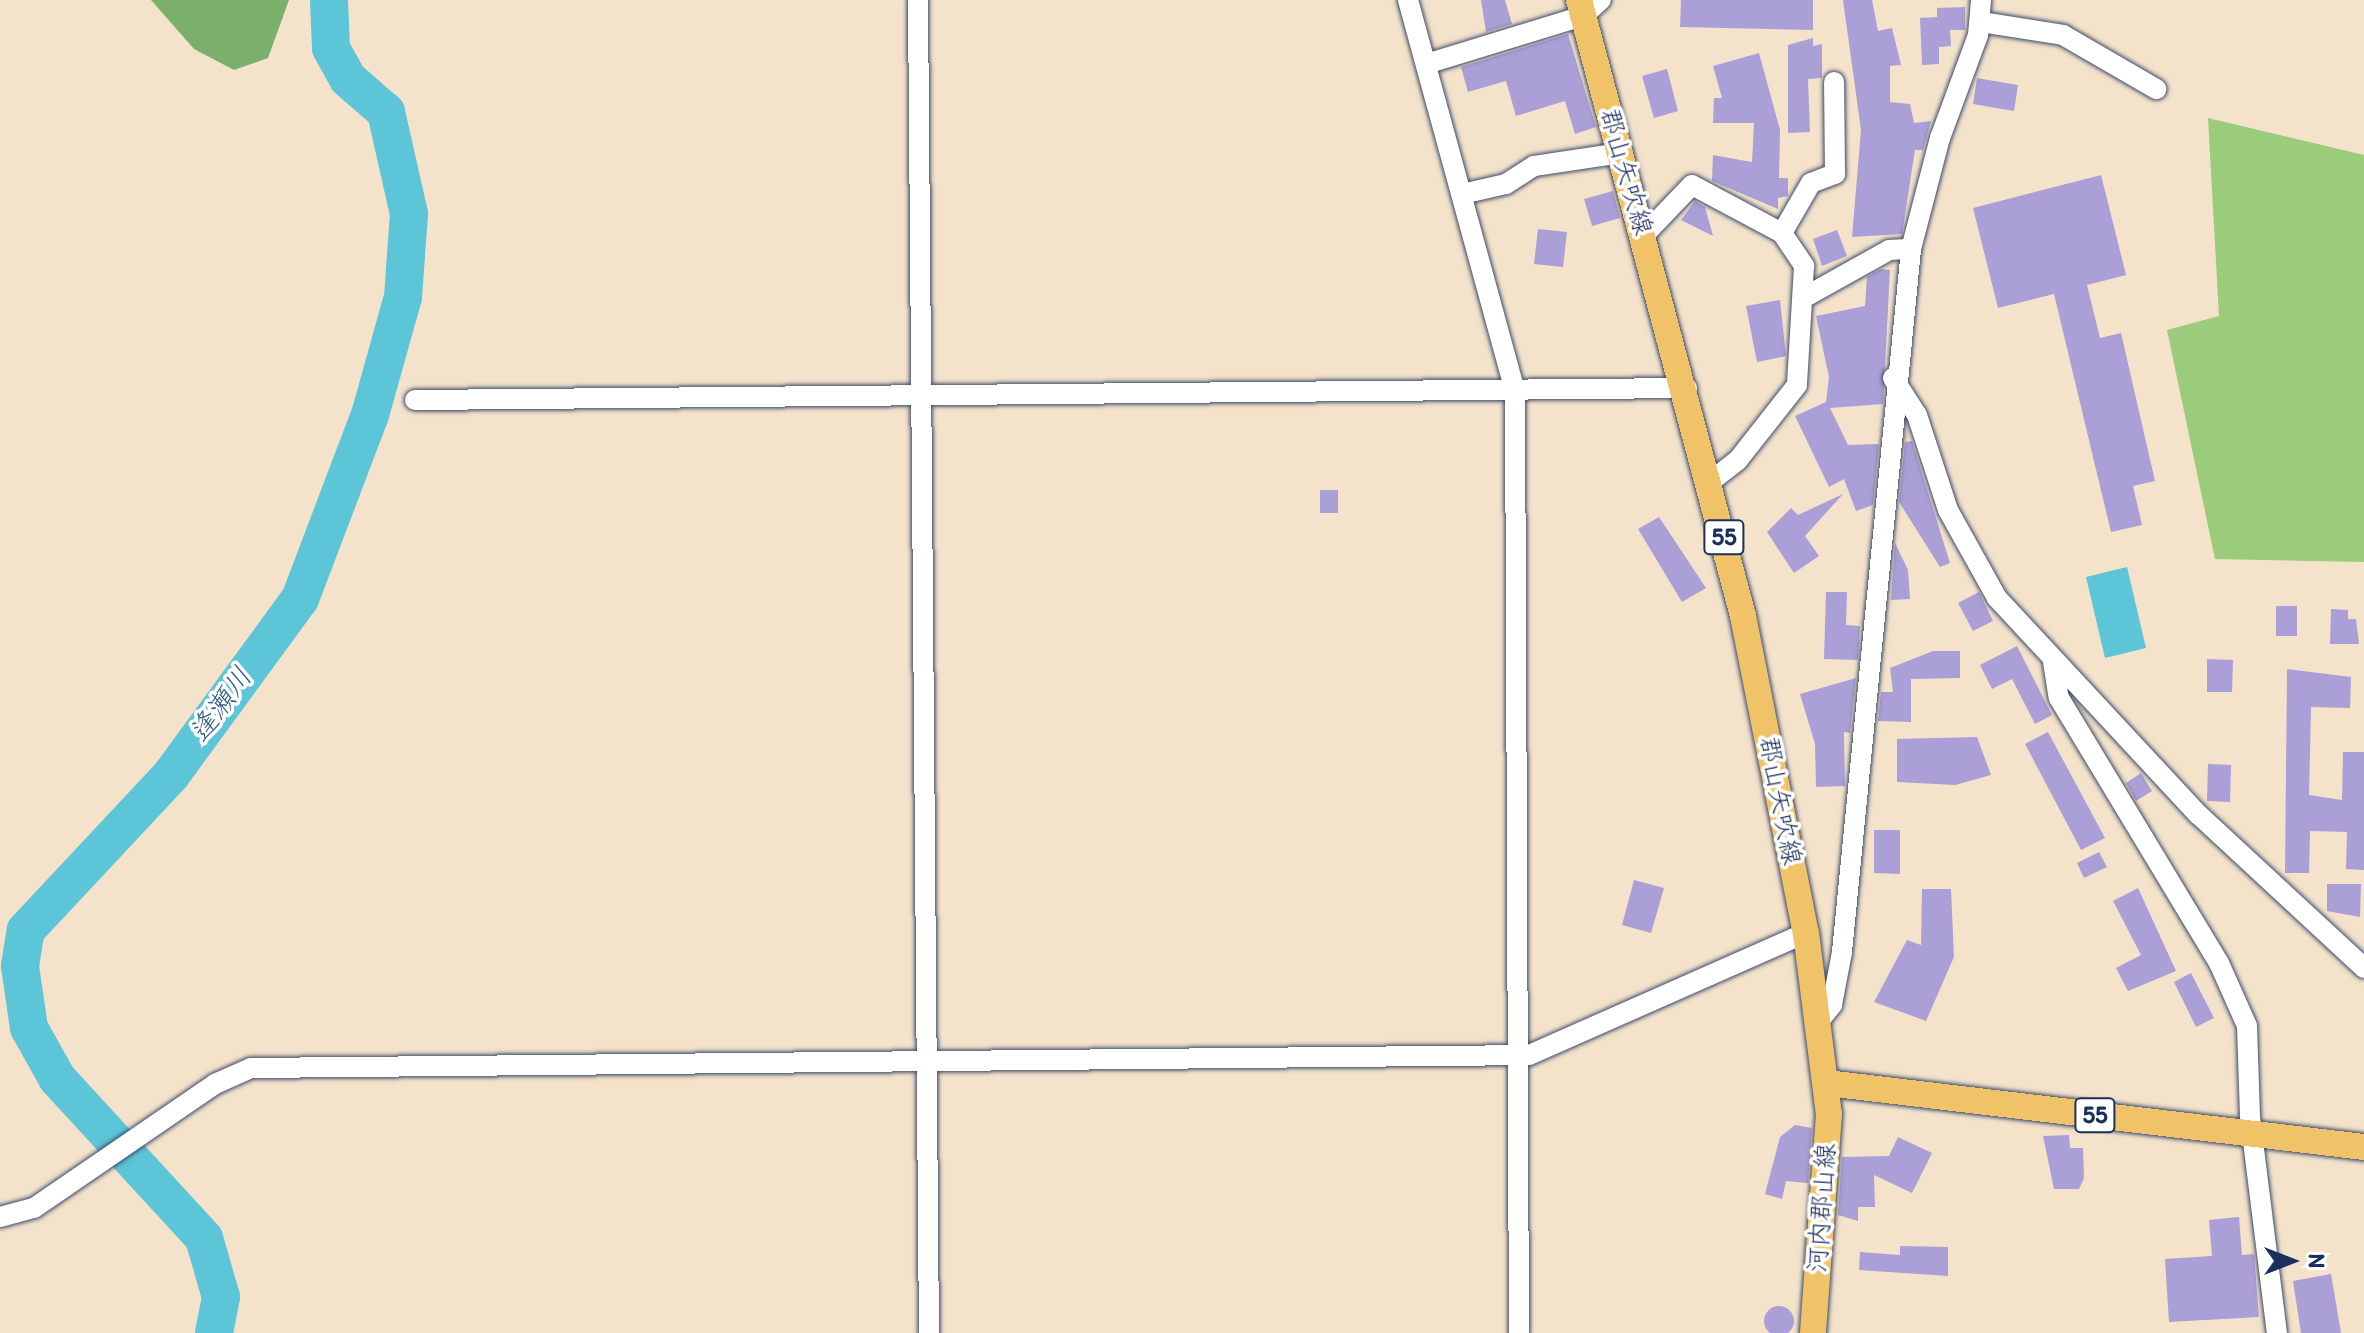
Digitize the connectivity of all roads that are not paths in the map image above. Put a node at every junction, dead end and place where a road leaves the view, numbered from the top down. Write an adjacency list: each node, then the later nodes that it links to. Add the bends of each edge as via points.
1 (918, 0): 18 (street)
2 (1408, 0): 6 (street)
3 (1981, 0): 5 (street)
4 (1588, 5): 6 (street); 9 (main road, 郡山矢吹線 / 55)
5 (1981, 22): 8 (street, via 2063,35); 13 (street)
6 (1426, 64): 10 (street)
7 (1834, 82): 11 (street, via 1835,174 1811,183)
8 (2156, 89)
9 (1621, 153): 10 (street, via 1534,166 1506,184); 12 (main road, 郡山矢吹線 / 55)
10 (1462, 194): 17 (street)
11 (1782, 233): 12 (street, via 1692,185); 14 (street, via 1801,256)
12 (1644, 235): 16 (main road, 郡山矢吹線 / 55)
13 (1911, 249): 14 (street, via 1889,250); 15 (street)
14 (1805, 297): 20 (street, via 1792,396)
15 (1893, 378): 21 (street, via 1917,415 1942,496 1972,555 1997,598); 24 (street, via 1890,475 1842,952 1832,1005)
16 (1687, 388): 17 (street); 20 (main road, 郡山矢吹線 / 55)
17 (1515, 392): 18 (street); 25 (street)
18 (921, 394): 19 (street); 26 (street)
19 (415, 400)
20 (1710, 482): 22 (main road, 郡山矢吹線 / 55)
21 (2053, 662): 23 (street, via 2199,815); 28 (street, via 2059,698 2240,1006)
22 (1806, 933): 24 (main road, 郡山矢吹線 / 55); 25 (street)
23 (2364, 968)
24 (1819, 1021): 27 (main road, 郡山矢吹線 / 55)
25 (1514, 1056): 26 (street); 32 (street)
26 (921, 1059): 30 (street, via 265,1066 215,1084 21,1215); 31 (street)
27 (1827, 1083): 28 (main road, 55); 33 (main road, 河内郡山線)
28 (2253, 1134): 29 (main road, 55); 34 (street)
29 (2364, 1147)
30 (0, 1217)
31 (929, 1333)
32 (1519, 1333)
33 (1813, 1333)
34 (2277, 1333)

